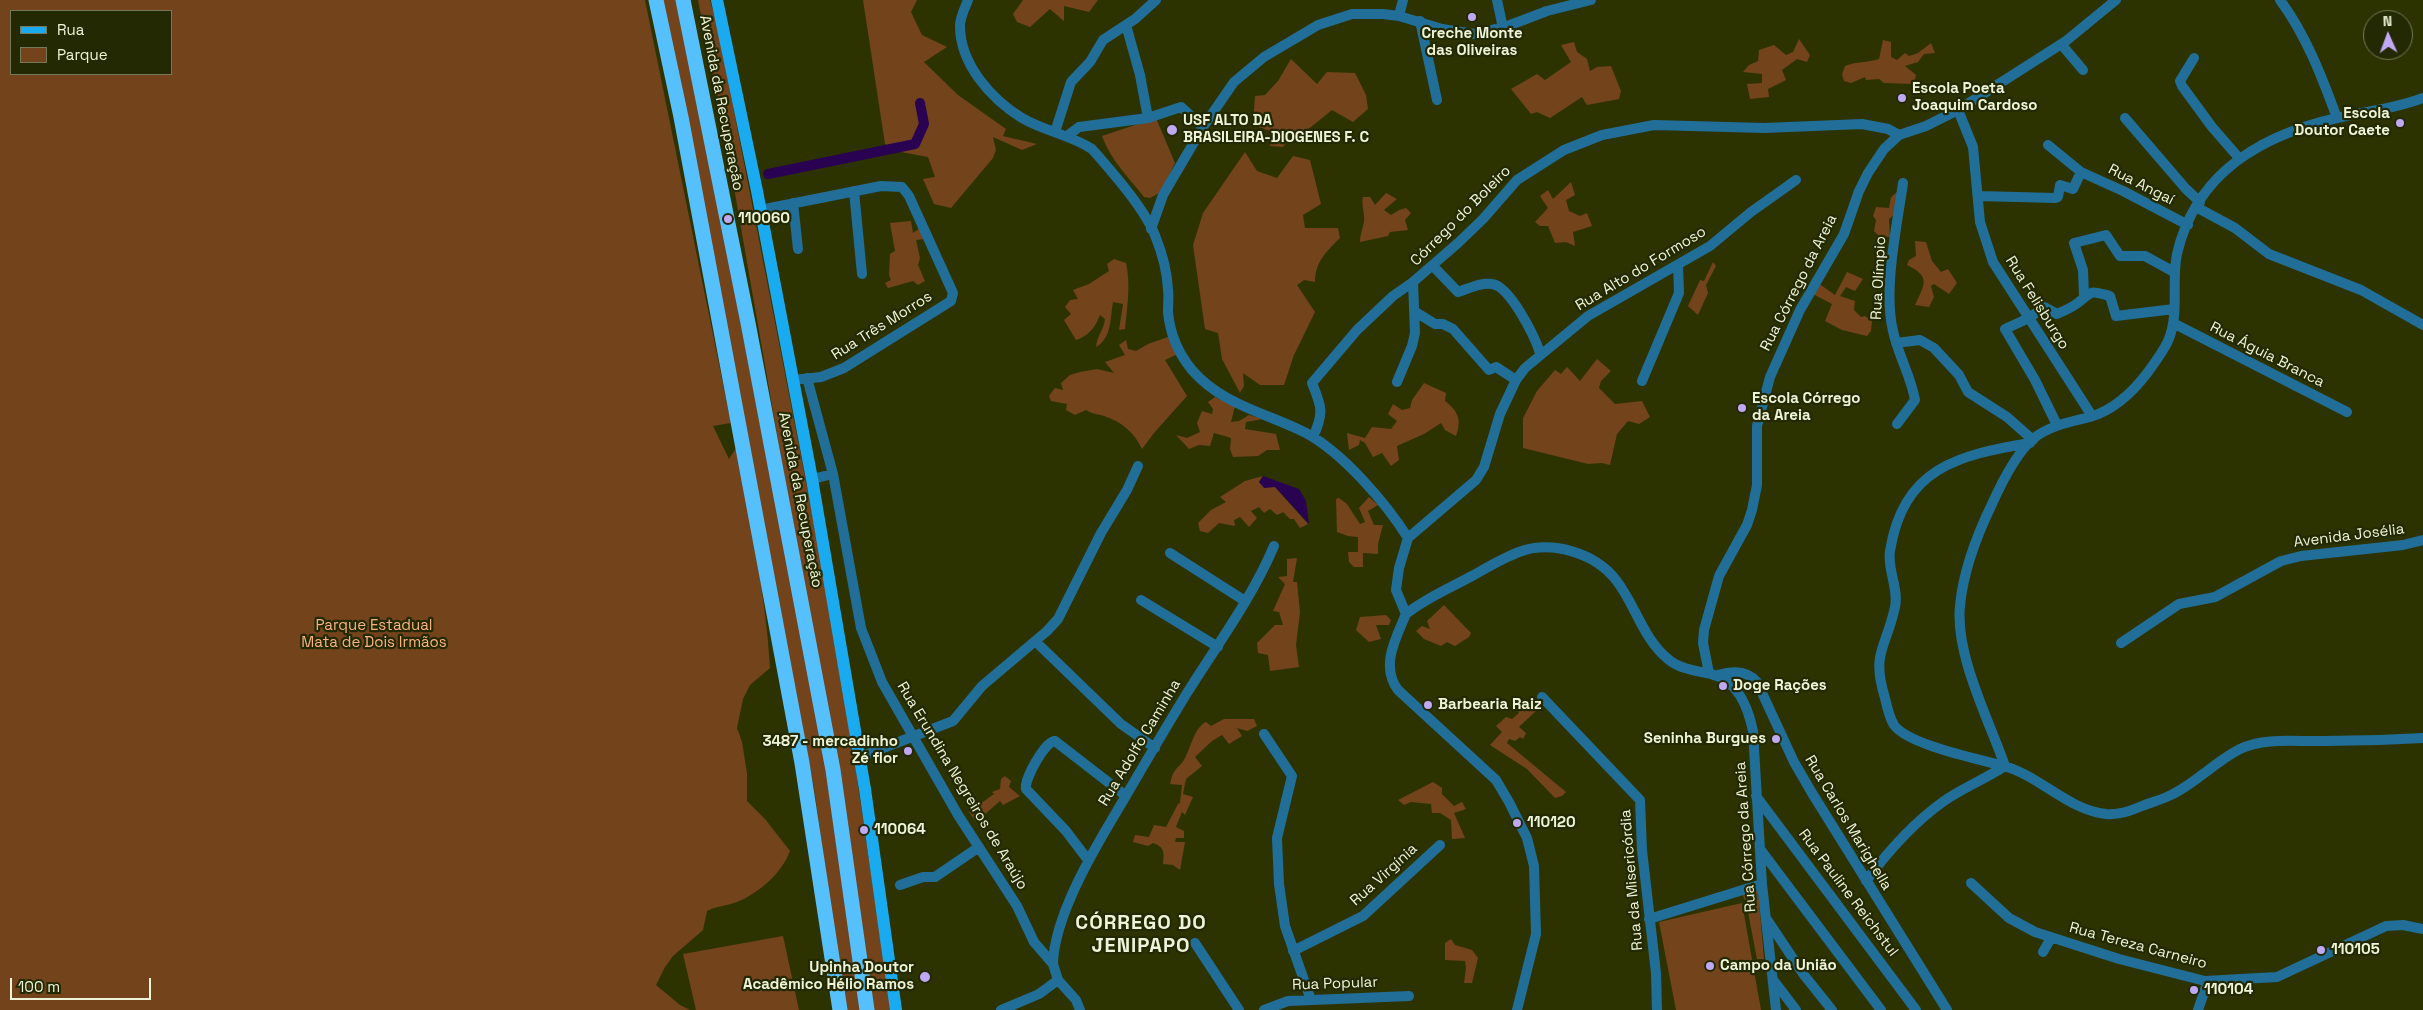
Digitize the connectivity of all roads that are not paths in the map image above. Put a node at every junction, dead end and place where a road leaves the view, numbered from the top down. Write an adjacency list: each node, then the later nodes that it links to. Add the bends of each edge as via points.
1 (656, 0): 109 (highway, via 681,117 802,763)
2 (682, 0): 110 (highway, Avenida da Recuperação, via 748,323 833,770)
3 (718, 0): 37 (main road, Avenida da Recuperação)
4 (968, 0): 25 (street, via 960,24 973,70 1022,118)
5 (1156, 0): 13 (street)
6 (1403, 0): 11 (street)
7 (1497, 0): 14 (street)
8 (1591, 0): 14 (street, via 1547,11)
9 (2116, 0): 15 (street, Rua Córrego da Areia)
10 (2280, 0): 23 (street, via 2308,47)
11 (1399, 16): 12 (street); 24 (street, via 1352,14 1318,25 1247,70 1234,82)
12 (1420, 21): 14 (street, via 1464,34); 19 (street)
13 (1126, 25): 21 (street); 25 (street, via 1103,40 1090,62 1071,82)
14 (1502, 28)
15 (2061, 44): 17 (street); 20 (street, Rua Córrego da Areia)
16 (2194, 58): 29 (street, via 2180,81 2182,86)
17 (2082, 70)
18 (2423, 98): 23 (street, via 2378,112)
19 (1436, 100)
20 (1958, 110): 26 (street, Rua Córrego da Areia); 34 (street, Rua Felisburgo, via 1974,147)
21 (1148, 118): 24 (street, via 1182,107); 27 (street, via 1079,127)
22 (2125, 118): 36 (street)
23 (2337, 118): 29 (street, via 2280,135)
24 (1203, 127): 39 (street, via 1163,195)
25 (1055, 132): 27 (street)
26 (1899, 135): 42 (street, Córrego do Boleiro, via 1888,129 1862,124 1746,128 1676,124 1632,128 1602,135 1564,150 1527,172); 78 (street, Rua Córrego da Areia, via 1884,149 1868,173 1844,234 1800,310 1770,378 1757,426 1757,484 1752,510 1719,576 1704,630 1702,642)
27 (1067, 136): 39 (street, via 1092,149 1140,209)
28 (2048, 145): 30 (street, Rua Angaí)
29 (2239, 158): 36 (street, via 2215,181)
30 (2081, 172): 34 (street, via 2076,186 2060,185 2055,198); 38 (street, Rua Angaí)
31 (1796, 180): 41 (street, Rua Alto do Formoso, via 1710,246)
32 (1903, 183): 52 (street, Rua Olímpio, via 1890,303)
33 (854, 191): 35 (street); 44 (street); 54 (street, Rua Três Morros, via 892,185 905,190 954,296 952,301 844,368 826,376)
34 (1978, 196): 49 (street, Rua Felisburgo, via 1980,222 1993,262)
35 (793, 203): 37 (street); 40 (street)
36 (2198, 204): 38 (street); 51 (street, via 2269,254 2361,290)
37 (760, 210): 55 (main road, Avenida da Recuperação)
38 (2188, 225): 43 (street)
39 (1151, 229): 63 (street, via 1169,290 1171,330 1183,359 1208,387 1226,398)
40 (798, 249)
41 (1678, 265): 53 (street, Rua Alto do Formoso, via 1602,307); 57 (street, via 1679,293)
42 (1433, 266): 45 (street, Córrego do Boleiro); 53 (street, via 1458,292 1482,284 1494,284 1503,290 1533,332)
43 (2174, 272): 46 (street, via 2145,256 2120,256 2106,235 2074,243 2084,270); 47 (street)
44 (862, 274)
45 (1413, 282): 48 (street); 63 (street, Córrego do Boleiro, via 1357,330 1312,383 1322,418)
46 (2084, 296): 47 (street, via 2094,292 2110,296 2116,316); 49 (street, via 2057,314 2044,307)
47 (2174, 308): 50 (street)
48 (1414, 311): 56 (street, via 1435,324 1453,329 1489,370 1496,367); 58 (street, via 1415,334)
49 (2029, 318): 60 (street, Rua Felisburgo); 62 (street, via 2004,329)
50 (2173, 323): 59 (street, Rua Águia Branca); 60 (street, via 2161,354 2134,389 2118,403)
51 (2423, 325)
52 (1896, 343): 61 (street, Rua Olímpio, via 1915,400); 64 (street, via 1920,340 1934,348 1959,375 1968,392 2007,417)
53 (1540, 353): 56 (street, Rua Alto do Formoso)
54 (807, 378): 55 (street, Rua Três Morros); 66 (street, Rua Erundina Negreiros de Araújo)
55 (793, 380): 67 (main road, Avenida da Recuperação)
56 (1516, 380): 68 (street, Rua Alto do Formoso, via 1500,414 1484,467 1476,480)
57 (1642, 381)
58 (1397, 382)
59 (2347, 412)
60 (2092, 416): 62 (street)
61 (1897, 424)
62 (2057, 426): 64 (street)
63 (1313, 437): 68 (street, via 1332,450 1379,498)
64 (2031, 441): 85 (street, via 2008,473 1985,518 1960,608 1971,675); 85 (street, via 1977,452 1957,460 1924,480 1907,501 1890,550 1895,605 1879,654 1879,679 1896,728 1928,744)
65 (1138, 466): 75 (street, via 1058,619)
66 (833, 474): 67 (street); 81 (street, Rua Erundina Negreiros de Araújo, via 861,628 882,682)
67 (812, 479): 84 (main road, Avenida da Recuperação)
68 (1408, 538): 74 (street, via 1396,590)
69 (2423, 540): 76 (street, Avenida Josélia, via 2281,561 2215,597 2179,604)
70 (1274, 546): 73 (street, Rua Adolfo Caminha)
71 (1170, 553): 73 (street)
72 (1141, 600): 77 (street)
73 (1245, 601): 77 (street, Rua Adolfo Caminha)
74 (1406, 614): 78 (street, via 1519,552 1539,548 1564,550 1584,555 1609,573 1621,587 1650,638 1670,661); 116 (street, via 1392,652 1391,681 1496,780 1519,819 1531,851 1536,934)
75 (1035, 641): 81 (street, via 982,686 953,722); 83 (street, via 1121,724)
76 (2121, 643)
77 (1218, 647): 83 (street, Rua Adolfo Caminha)
78 (1713, 674): 86 (street, Rua Córrego da Areia, via 1740,694 1748,708 1754,744); 92 (street, Rua Carlos Marighella, via 1741,673 1757,682 1799,770)
79 (1542, 697): 96 (street, Rua da Misericórdia, via 1640,800)
80 (1264, 734): 101 (street, via 1292,776 1277,838 1285,926)
81 (914, 737): 84 (street); 89 (street, Rua Erundina Negreiros de Araújo)
82 (2423, 738): 85 (street, via 2256,743 2220,761 2172,795 2120,814 2084,808)
83 (1155, 748): 87 (street, Rua Adolfo Caminha)
84 (860, 757): 111 (main road, Avenida da Recuperação)
85 (2005, 766): 92 (street, via 1952,796 1925,816 1902,836)
86 (1756, 795): 90 (street, Rua Córrego da Areia); 122 (street, Rua Pauline Reichstul)
87 (1126, 796): 91 (street, Rua Adolfo Caminha); 91 (street, via 1058,742 1051,741 1028,776 1025,788 1066,831)
88 (1440, 845): 101 (street, Rua Virgínia, via 1363,916)
89 (979, 847): 95 (street, via 935,877 923,877); 103 (street, Rua Erundina Negreiros de Araújo, via 1017,906 1034,942)
90 (1760, 848): 94 (street, Rua Córrego da Areia); 121 (street)
91 (1088, 860): 103 (street, Rua Adolfo Caminha, via 1056,942)
92 (1866, 881): 123 (street, Rua Carlos Marighella)
93 (1971, 883): 99 (street, Rua Tereza Carneiro, via 2009,918)
94 (1762, 884): 96 (street); 97 (street, Rua Córrego da Areia)
95 (900, 885)
96 (1649, 919): 117 (street, Rua da Misericórdia)
97 (1767, 920): 105 (street, Rua Córrego da Areia); 120 (street)
98 (2423, 929): 106 (street, Rua Tereza Carneiro, via 2386,926 2277,977)
99 (2051, 938): 102 (street); 106 (street, Rua Tereza Carneiro)
100 (1195, 944): 114 (street)
101 (1293, 950): 108 (street)
102 (2043, 952)
103 (1054, 964): 104 (street, Rua Erundina Negreiros de Araújo)
104 (1058, 980): 112 (street, via 1039,994); 113 (street, Rua Erundina Negreiros de Araújo, via 1076,1000)
105 (1773, 980): 118 (street, Rua Córrego da Areia); 119 (street)
106 (2208, 981): 124 (street)
107 (1408, 996): 108 (street, Rua Popular)
108 (1311, 1000): 115 (street, Rua Popular, via 1288,1000)
109 (840, 1010)
110 (867, 1010)
111 (896, 1010)
112 (1001, 1010)
113 (1080, 1010)
114 (1239, 1010)
115 (1264, 1010)
116 (1517, 1010)
117 (1657, 1010)
118 (1776, 1010)
119 (1796, 1010)
120 (1832, 1010)
121 (1881, 1010)
122 (1916, 1010)
123 (1947, 1010)
124 (2198, 1010)

